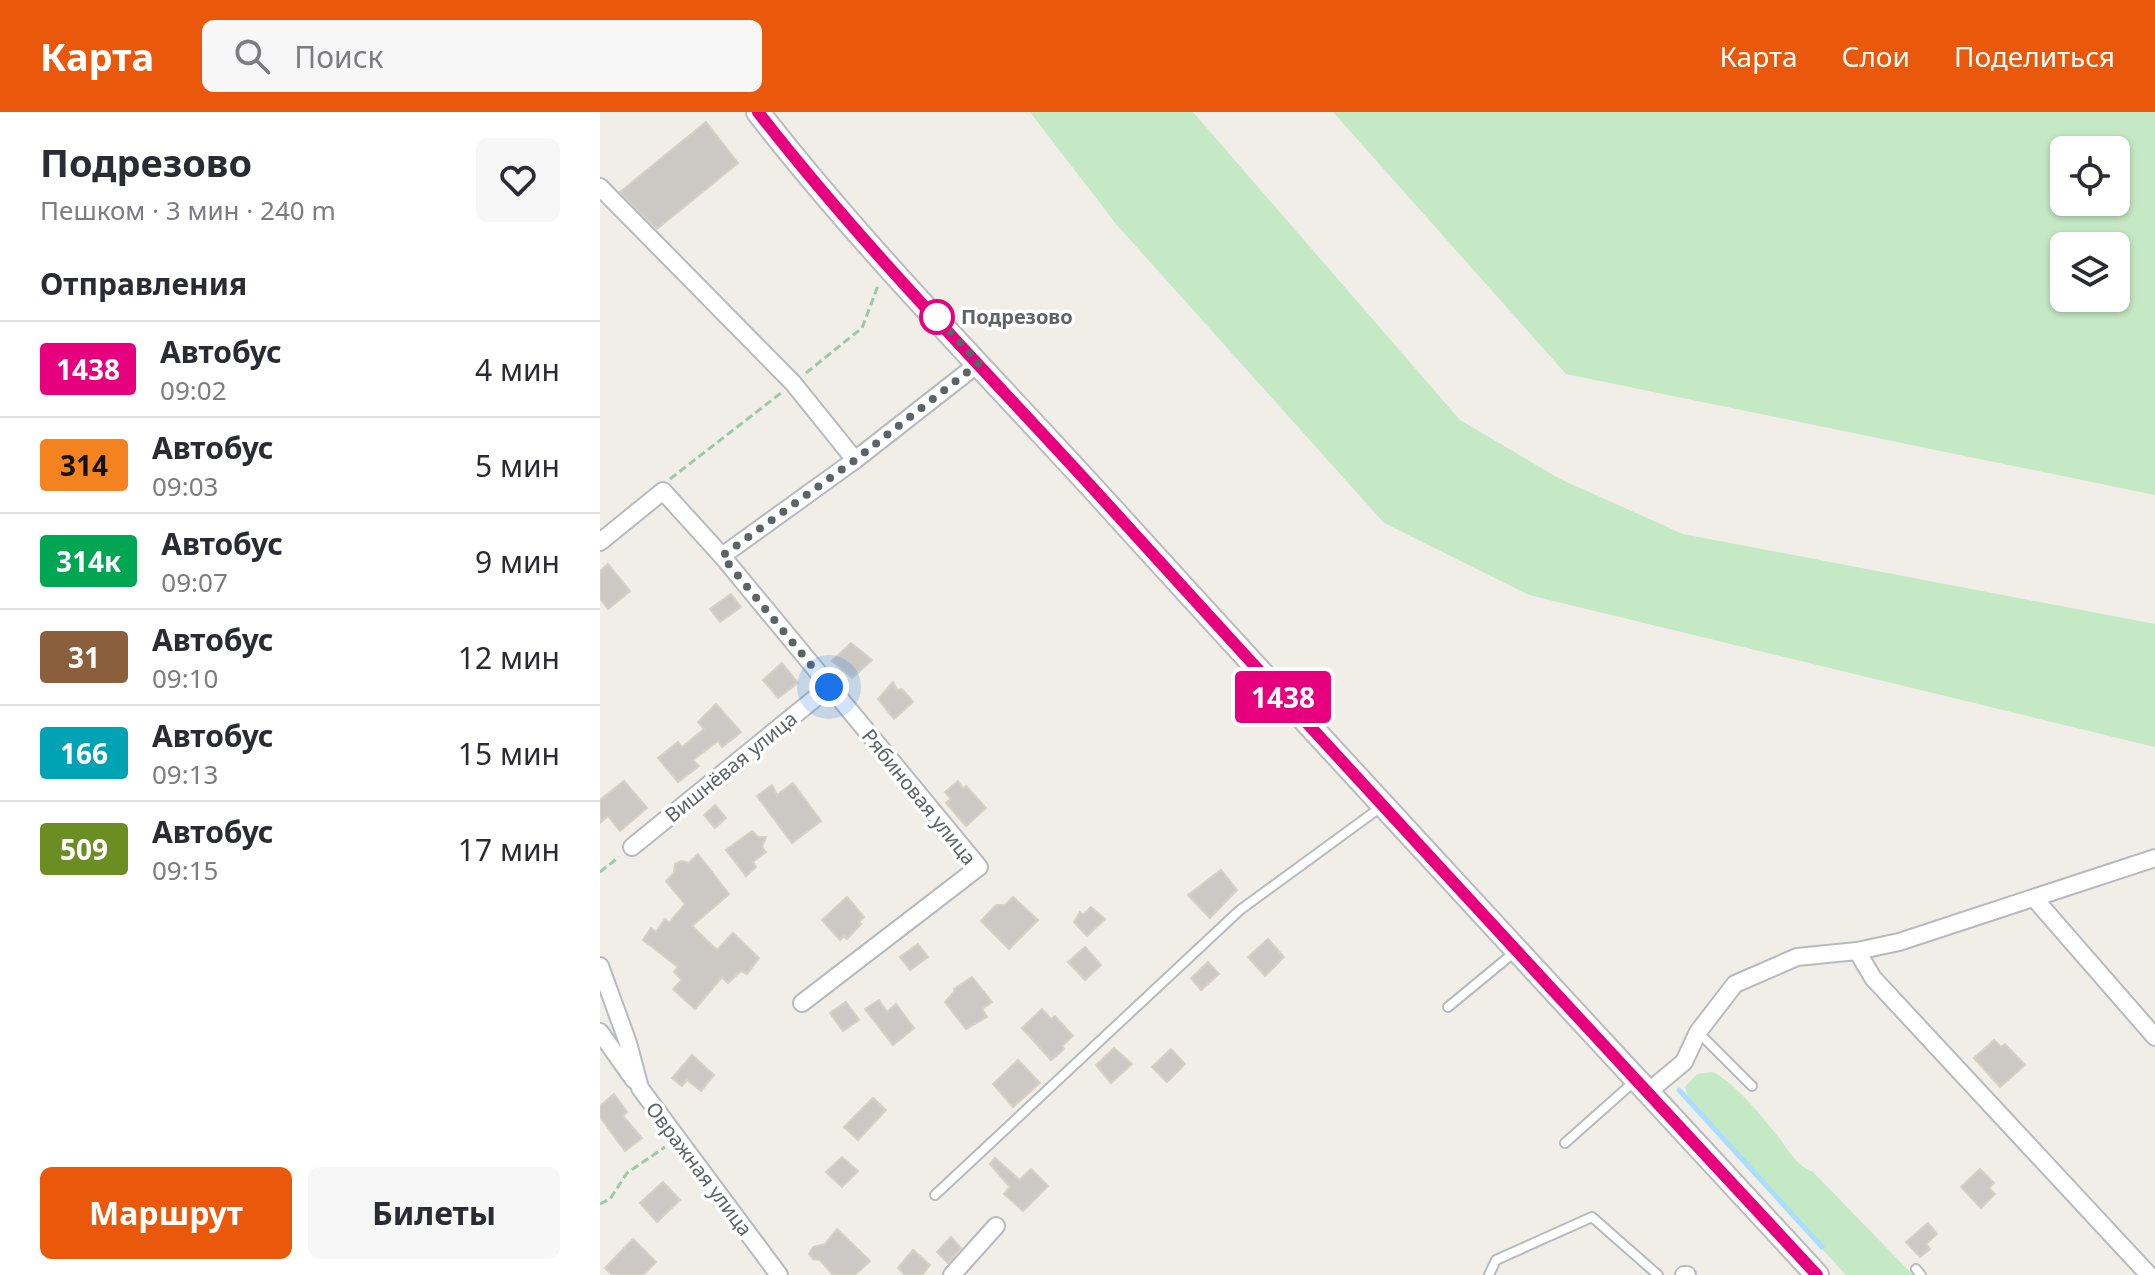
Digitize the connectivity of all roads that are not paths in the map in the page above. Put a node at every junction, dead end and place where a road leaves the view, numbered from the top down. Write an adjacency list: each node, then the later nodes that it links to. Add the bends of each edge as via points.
1 (758, 112): 3 (main road, via 801,167)
2 (600, 187): 4 (street, via 793,383)
3 (979, 363): 4 (street); 8 (main road)
4 (855, 460): 6 (street)
5 (600, 542): 6 (street, Рябиновая улица, via 663,491)
6 (722, 556): 7 (street, Рябиновая улица)
7 (829, 687): 9 (street, Вишнёвая улица); 15 (street, Рябиновая улица, via 979,867)
8 (1382, 806): 12 (main road); 24 (lane, via 1240,910)
9 (632, 847)
10 (2155, 858): 11 (street)
11 (2034, 898): 13 (street); 19 (street)
12 (1516, 950): 16 (lane); 20 (main road)
13 (1857, 951): 18 (street, via 1797,957 1735,984); 31 (street, via 1873,978)
14 (600, 966): 22 (street, Овражная улица)
15 (802, 1003)
16 (1448, 1007)
17 (600, 1032): 22 (street)
18 (1698, 1032): 20 (street, via 1684,1062); 21 (lane)
19 (2155, 1037)
20 (1643, 1086): 23 (lane); 30 (main road)
21 (1752, 1086)
22 (640, 1088): 26 (street, Овражная улица)
23 (1565, 1143)
24 (935, 1195)
25 (996, 1226): 27 (street)
26 (779, 1275)
27 (952, 1275)
28 (1489, 1275): 29 (lane, via 1496,1260 1592,1217)
29 (1658, 1275)
30 (1817, 1275)
31 (2149, 1275)

